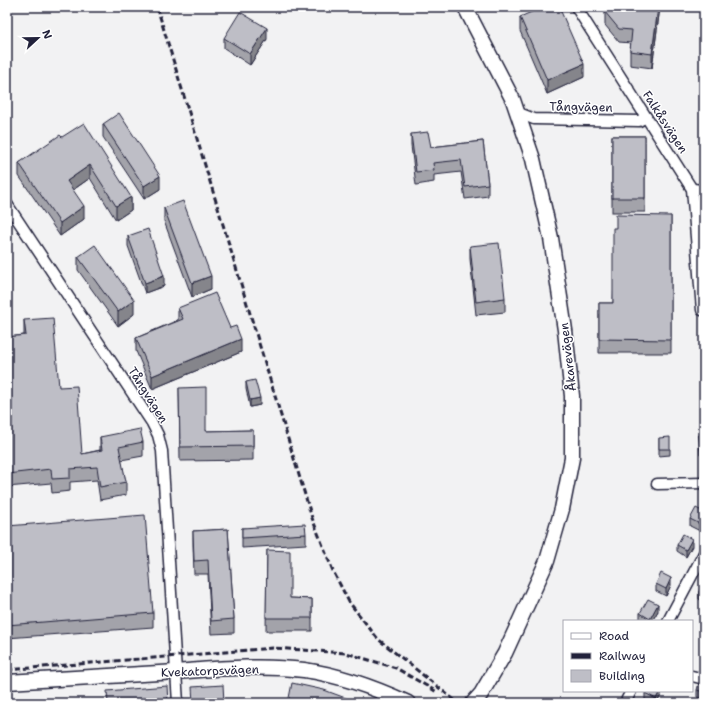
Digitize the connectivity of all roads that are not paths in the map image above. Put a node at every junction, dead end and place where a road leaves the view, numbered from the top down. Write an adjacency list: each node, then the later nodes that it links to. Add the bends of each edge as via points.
1 (465, 7): 3 (street, Åkarevägen, via 513,100)
2 (576, 7): 4 (street, Falkåsvägen)
3 (516, 112): 4 (street, Tångvägen, via 534,119 639,121); 20 (street, Åkarevägen, via 534,159 551,238 572,396 572,458 562,509 547,561 505,653)
4 (646, 117): 5 (street, Falkåsvägen)
5 (692, 189): 6 (street); 8 (street, Falkåsvägen)
6 (704, 190)
7 (7, 204): 13 (street, Tångvägen, via 158,434 162,451)
8 (702, 310)
9 (704, 483): 10 (street)
10 (657, 484)
11 (704, 553): 12 (street)
12 (669, 620)
13 (176, 672): 16 (street, Kvekatorpsvägen); 18 (street, Tångvägen); 19 (street, Kvekatorpsvägen, via 231,668 303,670 358,683)
14 (693, 676): 15 (street)
15 (704, 679)
16 (7, 682)
17 (630, 692): 21 (street)
18 (178, 703)
19 (408, 703)
20 (473, 703)
21 (625, 703)

